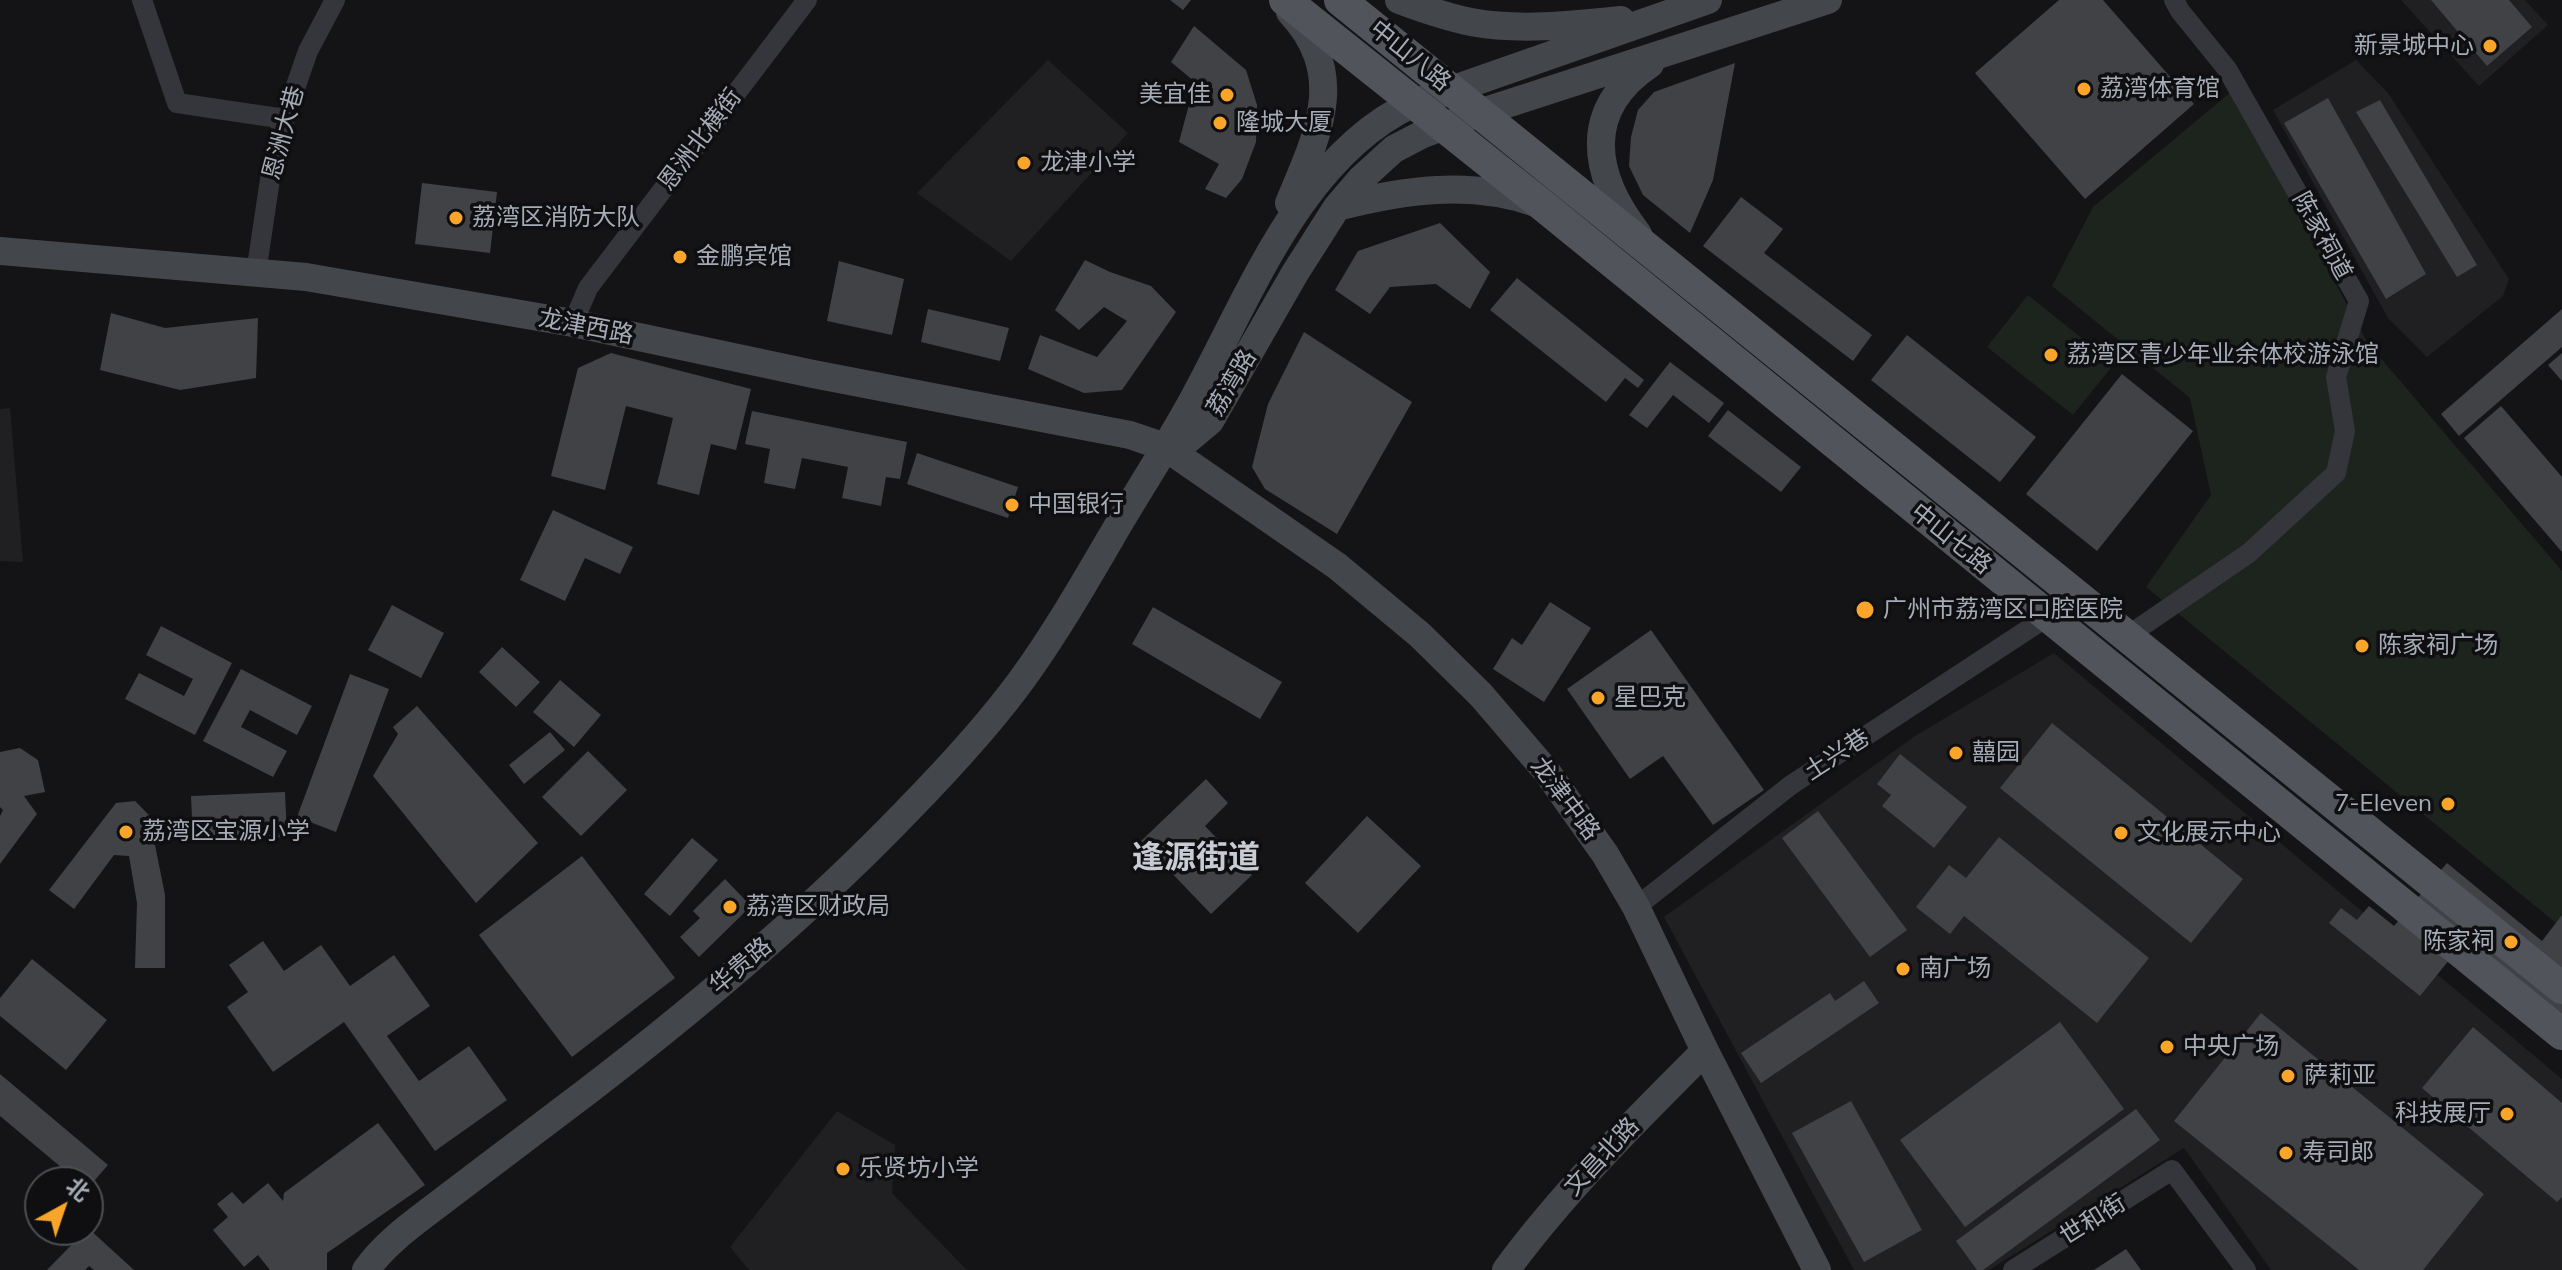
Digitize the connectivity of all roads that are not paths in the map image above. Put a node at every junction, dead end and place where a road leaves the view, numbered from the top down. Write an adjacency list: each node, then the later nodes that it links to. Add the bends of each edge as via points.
1 (142, 0): 15 (street, via 177,103)
2 (335, 0): 15 (street, 恩洲大巷, via 308,51)
3 (807, 0): 23 (street, 恩洲北横街, via 588,288)
4 (1278, 0): 21 (main road, via 1311,40 1324,90 1323,110)
5 (1285, 0): 13 (main road, 中山八路)
6 (1340, 0): 12 (main road, 中山八路)
7 (1399, 0): 10 (main road, via 1474,23 1523,26 1616,21)
8 (1828, 0): 11 (main road, 荔湾路)
9 (2174, 0): 26 (street, 陈家祠道, via 2227,69 2359,301 2336,377 2345,431 2336,473 2249,553)
10 (1702, 2): 12 (main road, 荔湾路)
11 (1668, 52): 14 (main road, 荔湾路); 20 (main road, via 1622,85 1603,118 1601,144 1604,169 1620,210)
12 (1450, 89): 13 (main road, 荔湾路); 14 (main road, 中山八路)
13 (1414, 103): 16 (main road, 中山七路); 21 (main road, 荔湾路, via 1372,126 1342,154 1315,185)
14 (1479, 113): 16 (main road, 荔湾路); 20 (main road, 中山七路)
15 (285, 119): 22 (street, 恩洲大巷, via 275,146)
16 (1445, 127): 17 (main road, 中山七路); 18 (main road, 荔湾路, via 1394,149)
17 (1541, 204): 18 (main road, via 1494,191 1452,189 1403,191); 25 (main road, 中山七路)
18 (1337, 207): 24 (main road, 荔湾路, via 1210,421 1185,442)
19 (0, 251): 22 (main road, 龙津西路)
20 (1655, 257): 26 (main road, 中山七路)
21 (1262, 269): 24 (main road, 荔湾路)
22 (256, 273): 23 (main road, 龙津西路)
23 (573, 323): 24 (main road, 龙津西路, via 1130,435)
24 (1165, 447): 27 (main road, 龙津中路, via 1337,566 1420,635 1547,772); 31 (main road, 华贵路, via 1022,679 893,826 743,965 418,1220)
25 (2047, 617): 27 (street, 土兴巷, via 1791,785); 29 (main road, 中山七路)
26 (2126, 637): 28 (main road, 中山七路)
27 (1636, 907): 30 (main road, 龙津中路)
28 (2562, 988)
29 (2562, 1034)
30 (1705, 1051): 32 (main road, 文昌北路, via 1596,1161); 33 (main road, 龙津中路)
31 (366, 1270)
32 (1506, 1270)
33 (1817, 1270)
34 (2013, 1270): 35 (street, 世和街, via 2172,1170)
35 (2246, 1270)

